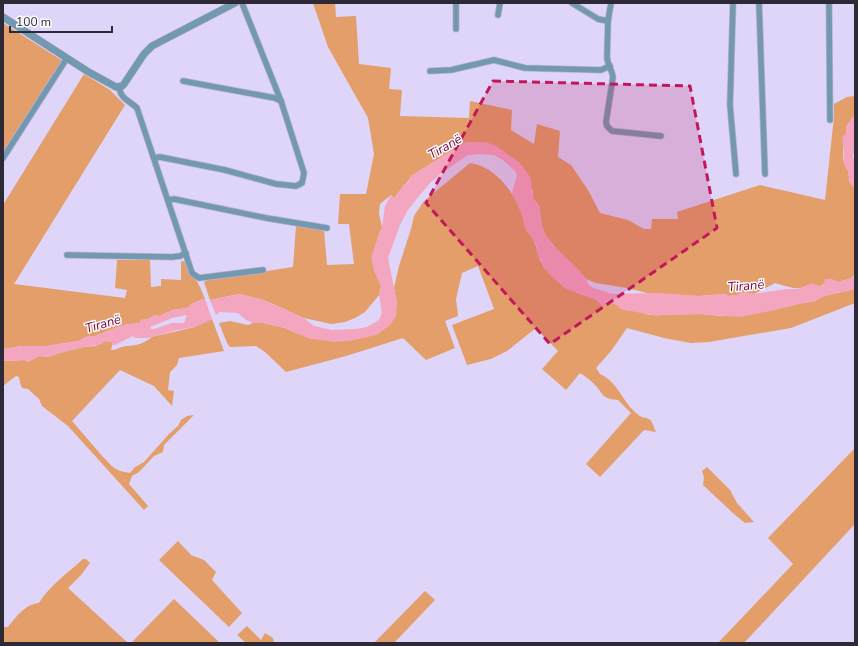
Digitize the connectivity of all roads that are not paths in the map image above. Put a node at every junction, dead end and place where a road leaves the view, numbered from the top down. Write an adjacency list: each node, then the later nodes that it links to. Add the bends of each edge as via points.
1 (235, 3): 18 (street, via 152,46 124,84)
2 (242, 3): 19 (street)
3 (456, 3): 13 (street)
4 (500, 3): 10 (street)
5 (572, 3): 12 (street, via 598,19)
6 (611, 3): 12 (street)
7 (733, 3): 24 (street, via 730,105)
8 (759, 3): 25 (street)
9 (829, 3): 20 (street)
10 (498, 15)
11 (3, 17): 14 (street)
12 (608, 21): 15 (street)
13 (456, 29)
14 (67, 58): 18 (street, via 112,86); 22 (street)
15 (610, 66): 16 (street, via 601,70 525,68 494,60 451,70); 21 (street, via 613,77 606,122 608,129)
16 (430, 71)
17 (183, 81): 19 (street)
18 (119, 87): 23 (street, via 124,98 137,108)
19 (281, 101): 23 (street, via 304,173 300,185 276,184 225,170)
20 (830, 120)
21 (661, 136)
22 (3, 158)
23 (154, 158): 26 (street)
24 (736, 174)
25 (765, 174)
26 (168, 200): 27 (street, via 174,199); 28 (street)
27 (327, 228)
28 (186, 253): 29 (street, via 180,256); 30 (street, via 192,273 199,278)
29 (67, 255)
30 (263, 270)

